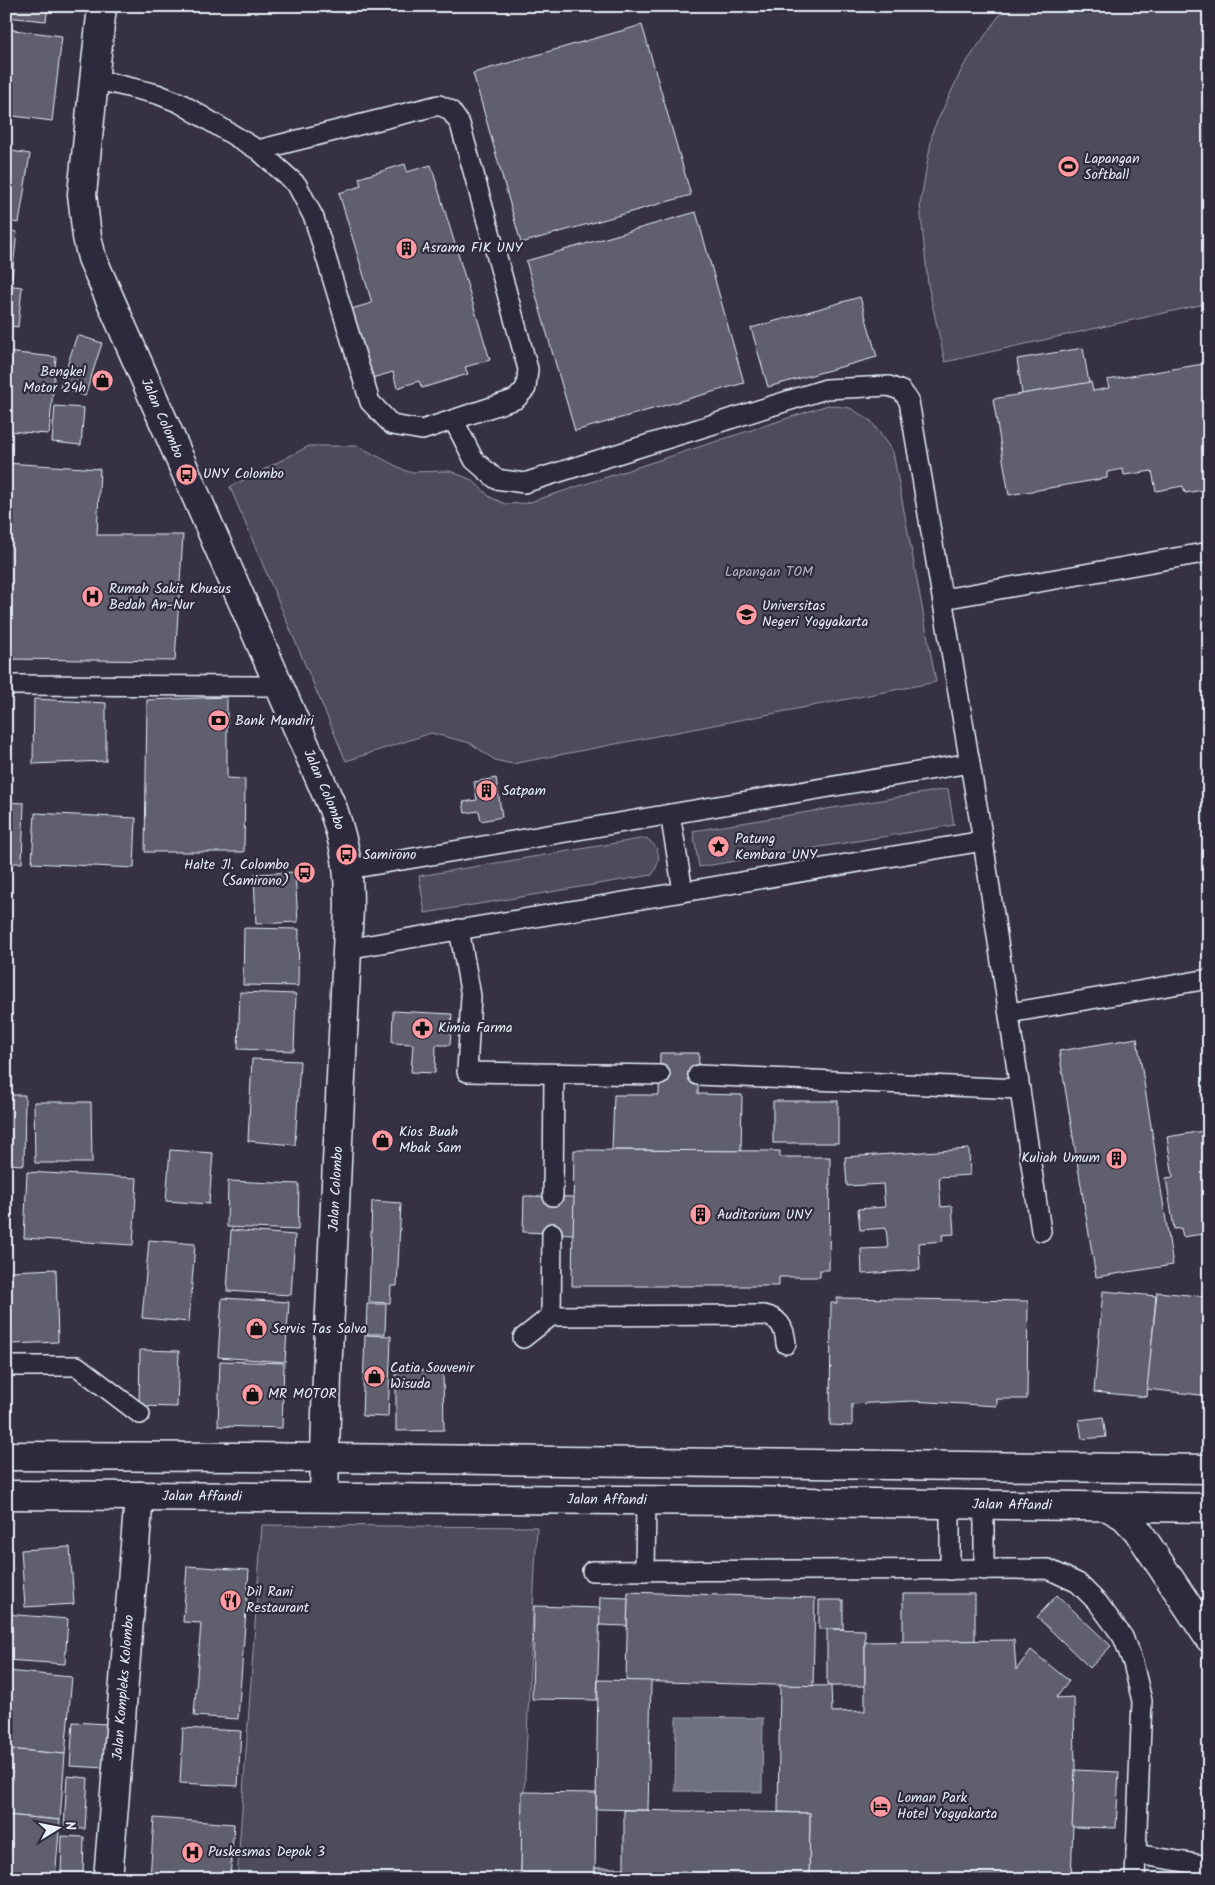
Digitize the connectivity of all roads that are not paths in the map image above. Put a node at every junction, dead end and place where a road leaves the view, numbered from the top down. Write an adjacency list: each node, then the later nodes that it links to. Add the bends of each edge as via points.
1 (102, 6): 2 (main road, Jalan Colombo)
2 (94, 79): 3 (lane, via 180,103); 8 (main road, Jalan Colombo, via 82,194 92,258)
3 (258, 150): 4 (lane, via 297,185 314,218 370,402 392,425 422,430); 4 (lane, via 438,105 450,110 460,124 528,369 526,388 516,399)
4 (454, 421): 6 (lane, via 474,460 496,479 524,483 826,389 889,386 902,391 910,401)
5 (1209, 552): 6 (lane)
6 (943, 600): 9 (lane)
7 (6, 685): 8 (lane)
8 (281, 686): 12 (main road, Jalan Colombo, via 333,809)
9 (970, 763): 10 (lane); 11 (lane)
10 (670, 814): 12 (lane); 13 (lane)
11 (983, 841): 13 (lane); 17 (lane)
12 (348, 869): 15 (main road, Jalan Colombo)
13 (684, 891): 14 (lane)
14 (459, 930): 15 (lane); 18 (lane, via 471,996 466,1072)
15 (346, 949): 31 (main road, Jalan Colombo)
16 (1209, 979): 17 (lane)
17 (1009, 1013): 21 (lane)
18 (554, 1074): 19 (lane); 22 (lane)
19 (660, 1075)
20 (698, 1075): 21 (lane)
21 (1020, 1089): 23 (lane)
22 (552, 1196)
23 (1041, 1231)
24 (552, 1233): 25 (lane)
25 (551, 1316): 26 (lane); 27 (lane, via 764,1315 781,1323)
26 (523, 1338)
27 (786, 1344)
28 (6, 1366): 29 (lane, via 77,1366)
29 (140, 1414)
30 (6, 1456): 31 (main road)
31 (325, 1458): 32 (main road); 35 (main road, Jalan Colombo)
32 (1209, 1469)
33 (6, 1495): 34 (main road, Jalan Affandi)
34 (139, 1496): 35 (main road, Jalan Affandi); 48 (main road, Jalan Kompleks Kolombo)
35 (324, 1497): 36 (main road, Jalan Affandi)
36 (646, 1502): 37 (main road, Jalan Affandi); 44 (lane)
37 (950, 1505): 38 (main road, Jalan Affandi); 41 (lane)
38 (984, 1505): 39 (main road, Jalan Affandi); 42 (lane)
39 (1108, 1507): 40 (main road, Jalan Affandi); 45 (main road, via 1124,1516 1138,1531)
40 (1209, 1508)
41 (950, 1570): 42 (lane); 44 (lane)
42 (984, 1570): 46 (lane, via 1048,1569 1078,1583 1098,1603 1123,1637 1142,1701)
43 (592, 1571): 44 (lane)
44 (646, 1571)
45 (1209, 1638)
46 (1136, 1854): 47 (lane); 49 (lane)
47 (1209, 1866)
48 (108, 1879)
49 (1135, 1879)

